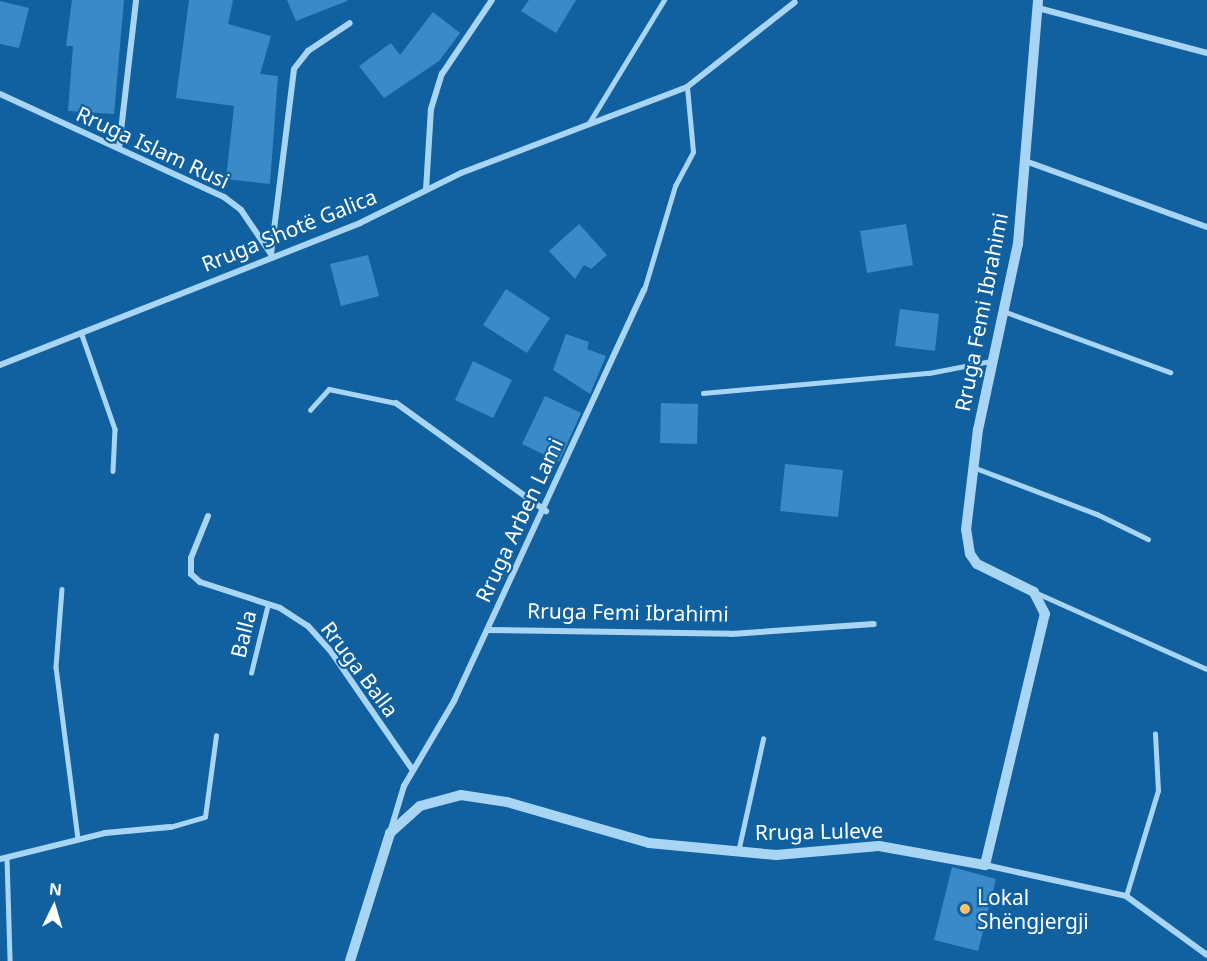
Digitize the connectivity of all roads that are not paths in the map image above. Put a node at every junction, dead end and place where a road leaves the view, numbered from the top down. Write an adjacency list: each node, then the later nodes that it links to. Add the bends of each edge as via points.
1 (136, 0): 11 (street)
2 (492, 0): 13 (street, via 442,74 431,109)
3 (664, 0): 10 (lane)
4 (795, 2): 8 (street, Rruga Shotë Galica)
5 (1038, 4): 7 (street); 12 (street, Rruga Femi Ibrahimi)
6 (350, 23): 15 (street, via 308,51 294,69)
7 (1207, 53)
8 (687, 87): 10 (street, Rruga Shotë Galica); 16 (lane, Rruga Arben Lami, via 693,152 675,186)
9 (0, 94): 11 (street, Rruga Islam Rusi)
10 (589, 123): 13 (street, Rruga Shotë Galica)
11 (119, 148): 15 (street, Rruga Islam Rusi, via 224,197 241,210)
12 (1028, 162): 14 (street); 17 (street, Rruga Femi Ibrahimi)
13 (426, 190): 15 (street, Rruga Shotë Galica, via 360,223)
14 (1207, 227)
15 (271, 254): 18 (street, Rruga Shotë Galica)
16 (645, 290): 27 (street, Rruga Arben Lami)
17 (1006, 312): 19 (street, Rruga Femi Ibrahimi); 21 (lane)
18 (81, 332): 20 (street, Rruga Shotë Galica); 26 (lane, via 115,429)
19 (994, 360): 22 (lane, via 928,373); 25 (street, Rruga Femi Ibrahimi)
20 (0, 365)
21 (1170, 372)
22 (703, 393)
23 (396, 403): 24 (lane, via 329,389); 27 (street)
24 (310, 410)
25 (971, 467): 29 (lane, via 1097,514); 31 (street, Rruga Femi Ibrahimi, via 966,530 970,554 987,570)
26 (113, 471)
27 (546, 511): 34 (street, Rruga Arben Lami)
28 (208, 516): 32 (street, Rruga Balla, via 191,558 191,574 200,582)
29 (1148, 539)
30 (62, 589): 43 (lane, via 56,668)
31 (1034, 592): 35 (lane, Rruga Femi Ibrahimi); 46 (street, via 1046,614)
32 (268, 604): 36 (lane, Balla); 40 (street, Rruga Balla, via 308,626 332,653)
33 (874, 624): 34 (street, Rruga Femi Ibrahimi, via 731,634)
34 (488, 630): 40 (street, Rruga Arben Lami, via 454,701)
35 (1207, 669)
36 (251, 673)
37 (1155, 734): 47 (lane, via 1158,791)
38 (216, 736): 41 (lane, via 205,817)
39 (763, 739): 44 (lane)
40 (412, 769): 42 (street, Rruga Arben Lami)
41 (170, 826): 43 (street)
42 (390, 833): 44 (street, Rruga Luleve, via 420,806 461,795 507,802 650,843); 50 (street, Rruga Arben Lami)
43 (78, 839): 45 (street)
44 (738, 852): 46 (street, Rruga Luleve, via 809,854 879,846)
45 (3, 858): 49 (lane)
46 (985, 865): 47 (street, Rruga Luleve)
47 (1126, 896): 48 (street, Rruga Luleve)
48 (1207, 955)
49 (10, 961)
50 (350, 961)

